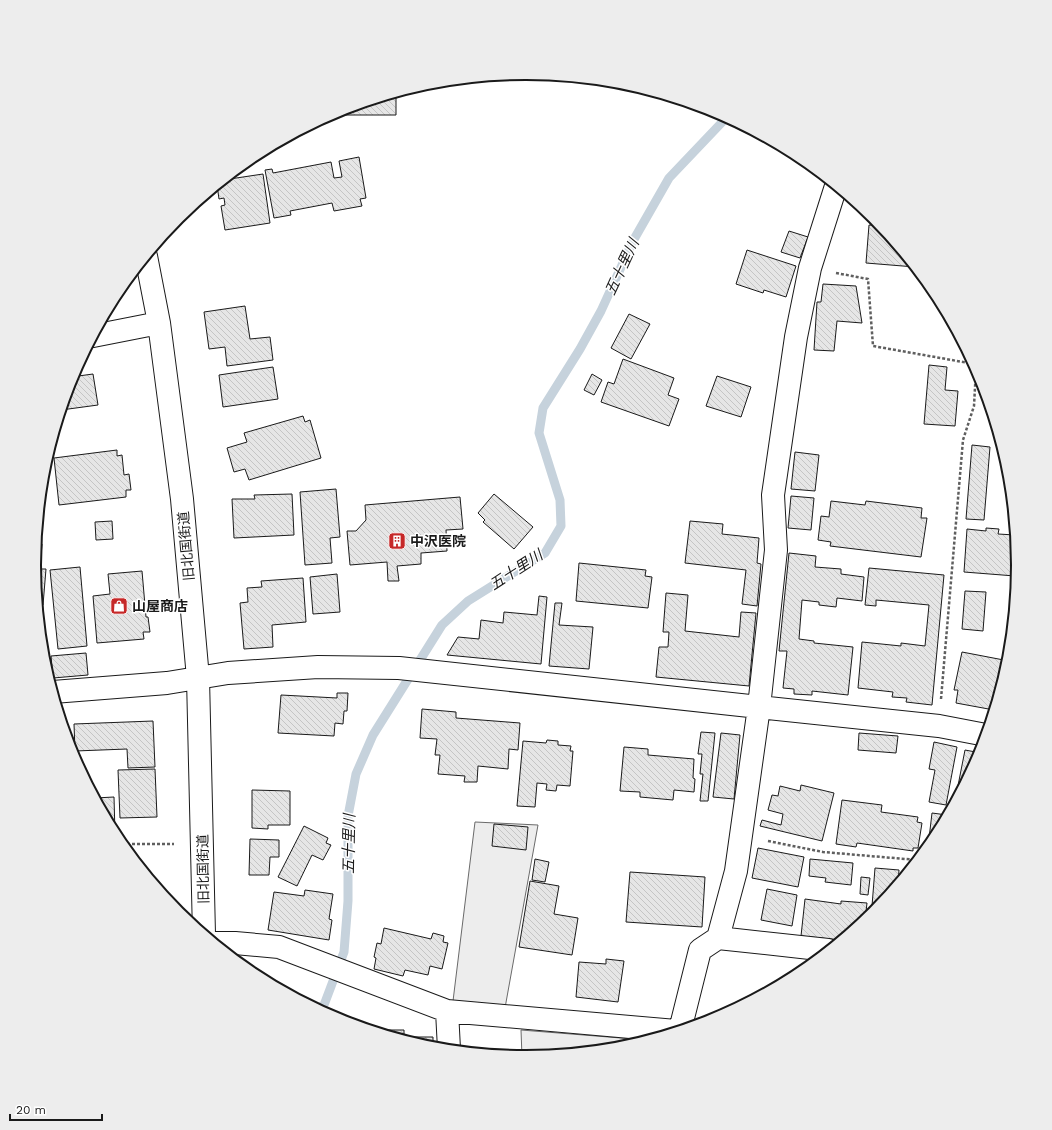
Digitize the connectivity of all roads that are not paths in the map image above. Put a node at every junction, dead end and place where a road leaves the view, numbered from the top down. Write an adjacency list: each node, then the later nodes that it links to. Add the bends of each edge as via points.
1 (834, 191): 7 (street, via 810,268 796,337 773,496 776,550)
2 (147, 262): 3 (street, 旧北国街道)
3 (159, 323): 4 (street); 5 (street, 旧北国街道, via 182,499)
4 (99, 335)
5 (198, 678): 6 (street); 7 (street, via 228,673 318,667 399,668); 9 (street, 旧北国街道)
6 (58, 692)
7 (759, 707): 8 (street, via 939,726); 10 (street, via 736,871)
8 (980, 734)
9 (204, 928)
10 (718, 938): 12 (street); 14 (street, via 700,950)
11 (222, 943): 13 (street, via 279,947)
12 (822, 949)
13 (447, 1011): 15 (street); 16 (street)
14 (681, 1024)
15 (663, 1030)
16 (449, 1044)

